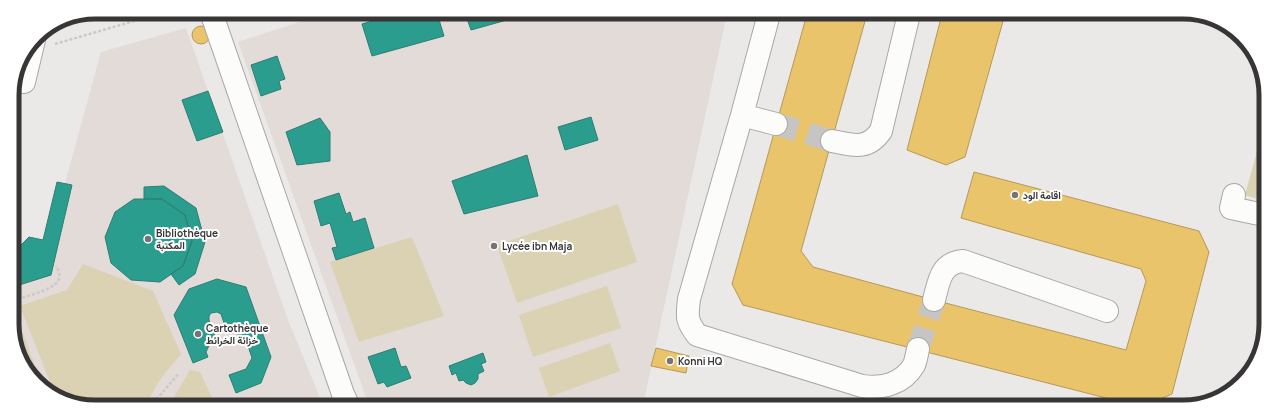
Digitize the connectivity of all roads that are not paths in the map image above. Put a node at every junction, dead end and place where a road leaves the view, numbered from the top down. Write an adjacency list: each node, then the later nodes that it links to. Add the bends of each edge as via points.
1 (213, 19): 14 (street)
2 (768, 19): 6 (street)
3 (908, 19): 8 (street, via 881,131 863,145)
4 (30, 56): 5 (street)
5 (24, 82)
6 (742, 114): 7 (street); 13 (street, via 689,299 689,324 697,335 872,388 892,384 901,379 914,364)
7 (776, 124)
8 (832, 140)
9 (1234, 196): 10 (street, via 1231,208)
10 (1259, 214)
11 (934, 300): 12 (street, via 945,269 950,264 963,261)
12 (1107, 311)
13 (918, 349)
14 (346, 400)

